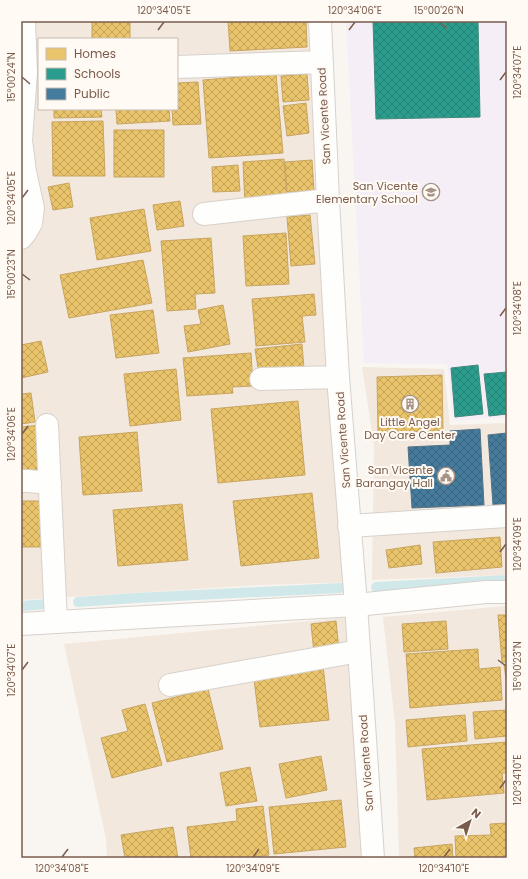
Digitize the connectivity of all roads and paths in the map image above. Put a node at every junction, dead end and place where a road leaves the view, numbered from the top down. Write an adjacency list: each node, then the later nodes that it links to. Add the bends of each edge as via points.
1 (24, 21): 5 (street)
2 (320, 21): 3 (street, San Vicente Road)
3 (322, 62): 4 (street); 6 (street, San Vicente Road)
4 (178, 67)
5 (32, 73): 8 (street, via 21,140 24,172 33,208 31,223)
6 (328, 200): 7 (street); 9 (street, San Vicente Road)
7 (204, 214)
8 (21, 238)
9 (338, 377): 10 (street); 15 (street, San Vicente Road)
10 (261, 379)
11 (47, 425): 13 (street)
12 (21, 481): 13 (street)
13 (50, 483): 18 (street)
14 (507, 516): 15 (street)
15 (349, 526): 17 (street, San Vicente Road)
16 (507, 592): 17 (street)
17 (356, 605): 18 (street); 20 (street, San Vicente Road)
18 (56, 622): 19 (street)
19 (21, 624)
20 (359, 651): 21 (street); 22 (street, San Vicente Road)
21 (170, 684)
22 (373, 858)

